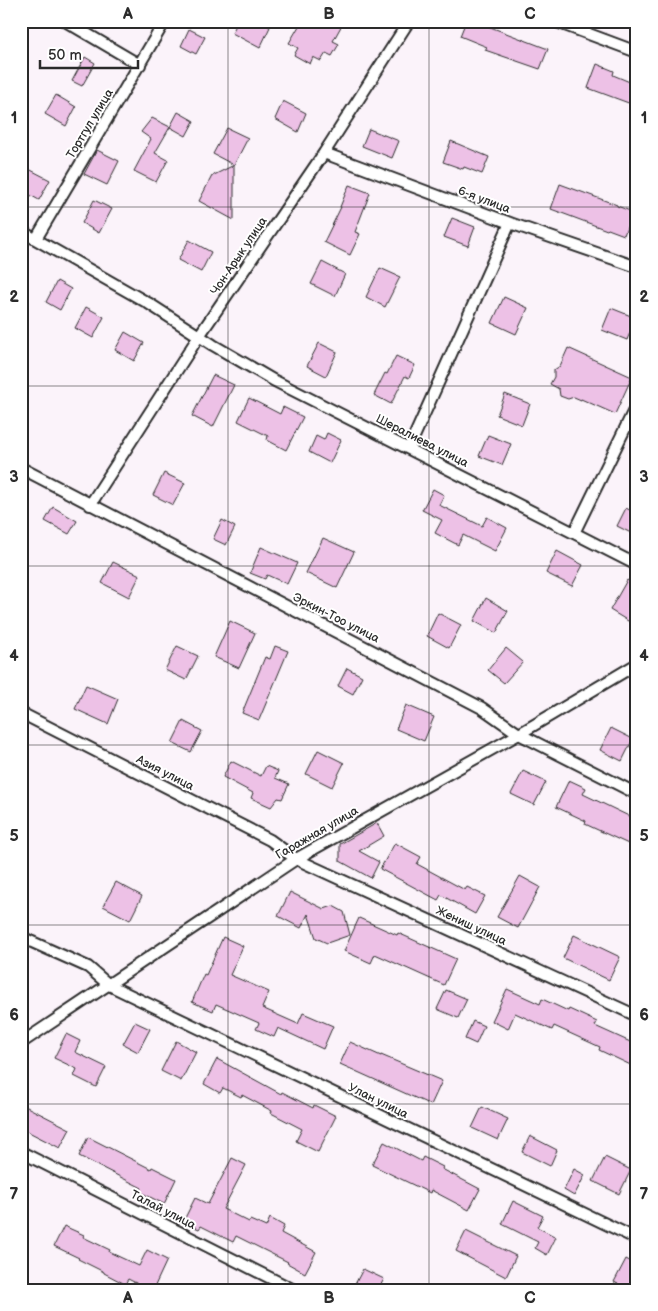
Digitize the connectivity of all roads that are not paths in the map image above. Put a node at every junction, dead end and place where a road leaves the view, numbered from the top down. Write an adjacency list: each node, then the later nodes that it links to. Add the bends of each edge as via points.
1 (65, 21): 6 (street)
2 (165, 21): 6 (street, Тортгул улица)
3 (409, 21): 7 (street, Чон-Арык улица)
4 (554, 21): 5 (street)
5 (637, 52)
6 (140, 65): 10 (street, Тортгул улица)
7 (324, 153): 8 (street, 6-я улица); 12 (street, Чон-Арык улица)
8 (510, 223): 11 (street, 6-я улица); 14 (street)
9 (21, 230): 10 (street, Шералиева улица)
10 (36, 239): 12 (street, Шералиева улица)
11 (637, 267)
12 (199, 336): 14 (street, Шералиева улица, via 273,380); 16 (street, Чон-Арык улица)
13 (637, 404): 17 (street)
14 (410, 448): 17 (street, Шералиева улица)
15 (21, 468): 16 (street, Эркин-Тоо улица)
16 (90, 505): 21 (street, Эркин-Тоо улица, via 482,708)
17 (574, 533): 18 (street, Шералиева улица)
18 (637, 565)
19 (637, 664): 21 (street, Гаражная улица)
20 (21, 713): 23 (street, Азия улица, via 270,840)
21 (519, 734): 22 (street, Эркин-Тоо улица); 23 (street, Гаражная улица)
22 (637, 794)
23 (296, 859): 25 (street, Гаражная улица); 26 (street, Жениш улица)
24 (21, 937): 25 (street, Улан улица, via 88,967)
25 (109, 985): 27 (street, Гаражная улица); 29 (street, Улан улица)
26 (637, 1016)
27 (21, 1043)
28 (21, 1152): 30 (street, Талай улица)
29 (637, 1239)
30 (294, 1290)

